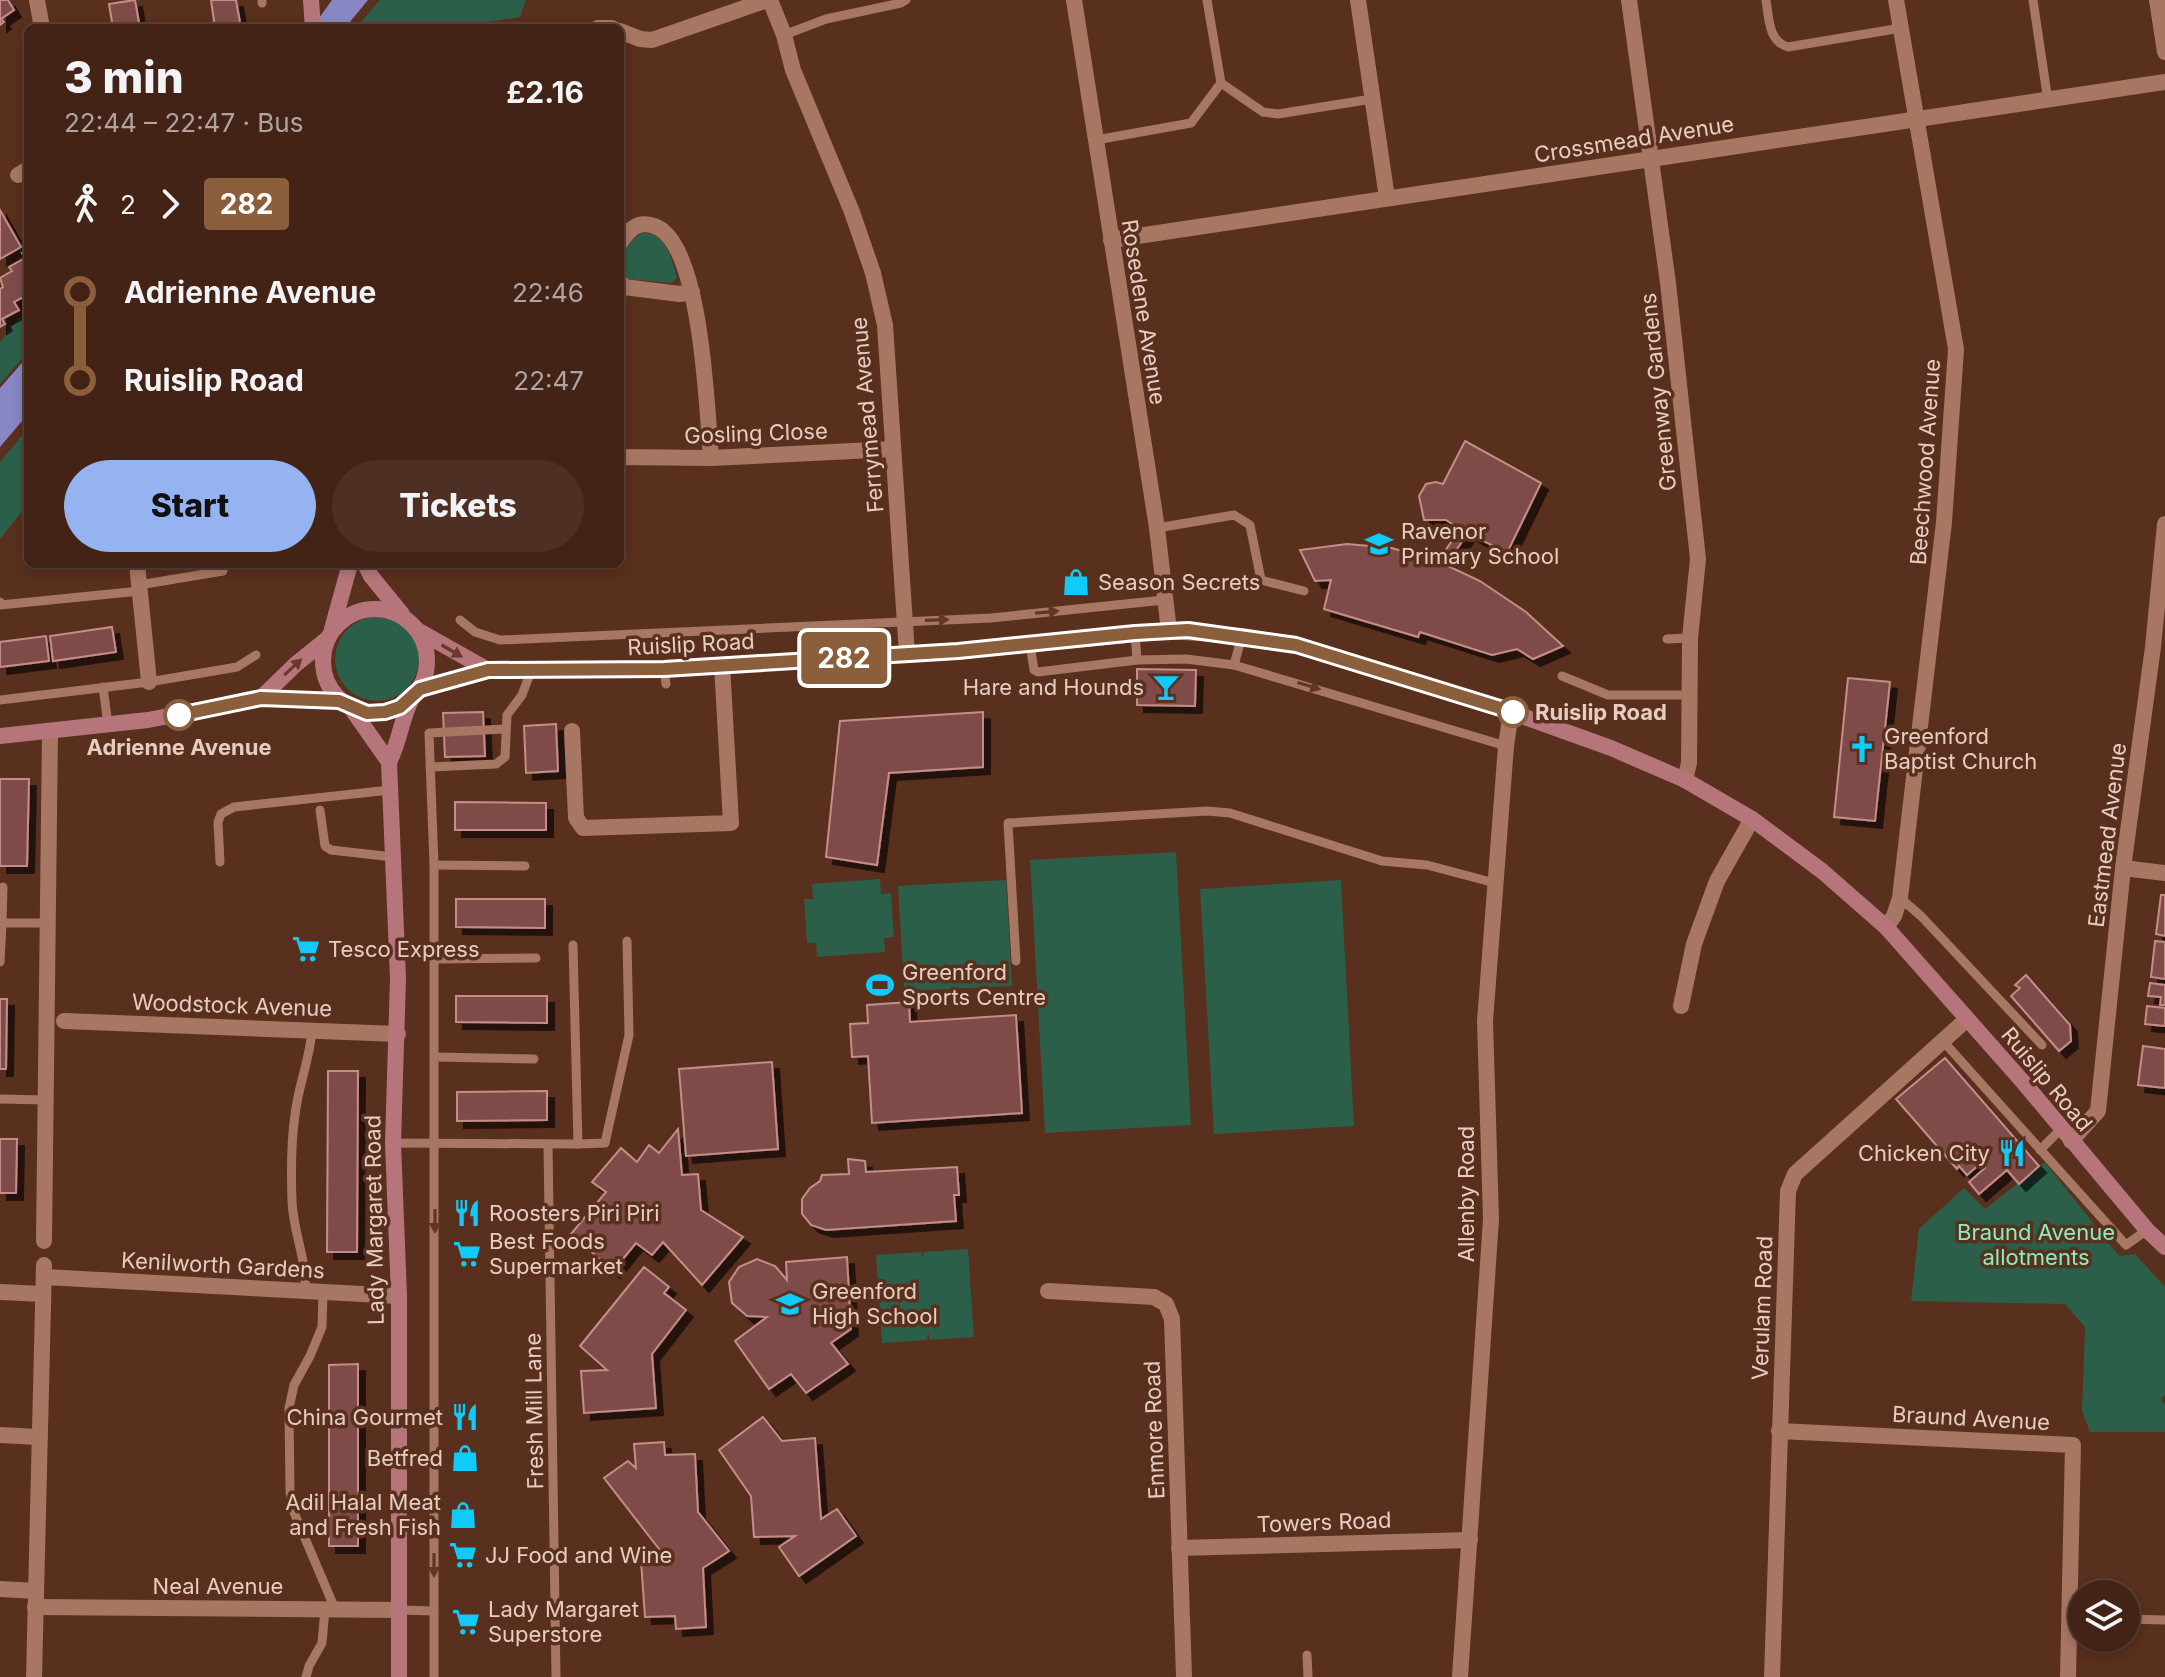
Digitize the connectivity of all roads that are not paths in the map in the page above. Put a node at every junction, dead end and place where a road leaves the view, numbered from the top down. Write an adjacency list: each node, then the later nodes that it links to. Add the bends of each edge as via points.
1 (37, 0): 13 (street)
2 (311, 0): 14 (main road)
3 (768, 0): 16 (street, via 652,40); 17 (street, Ferrymead Avenue)
4 (906, 0): 17 (lane)
5 (1074, 0): 24 (street, Rosedene Avenue)
6 (1207, 0): 20 (lane)
7 (1358, 0): 21 (street)
8 (1629, 0): 25 (street, Greenway Gardens)
9 (1766, 0): 15 (lane, via 1772,34 1788,47)
10 (1896, 0): 15 (street, Beechwood Avenue)
11 (2033, 0): 22 (lane)
12 (2157, 0): 18 (street)
13 (41, 24)
14 (313, 24)
15 (1901, 28): 23 (street, Beechwood Avenue)
16 (624, 33)
17 (784, 35): 31 (street, Ferrymead Avenue, via 873,273 885,325)
18 (2165, 52)
19 (2165, 82): 22 (street, Crossmead Avenue)
20 (1221, 83): 21 (lane, via 1263,112 1278,114); 24 (lane, via 1191,123)
21 (1372, 99): 26 (street)
22 (2048, 101): 23 (street, Crossmead Avenue)
23 (1914, 119): 25 (street, Crossmead Avenue); 93 (street, Beechwood Avenue, via 1956,349 1944,522)
24 (1096, 140): 28 (street, Rosedene Avenue)
25 (1650, 158): 26 (street, Crossmead Avenue); 53 (street, Greenway Gardens, via 1698,559)
26 (1387, 198): 28 (street, Crossmead Avenue)
27 (624, 238): 30 (street, via 631,228 646,223 661,228 686,265)
28 (1111, 240): 35 (street, Rosedene Avenue)
29 (624, 287): 30 (street)
30 (692, 292): 33 (street)
31 (893, 449): 33 (street, Gosling Close); 47 (street, Ferrymead Avenue)
32 (624, 457): 33 (street, Gosling Close)
33 (711, 458)
34 (2165, 524): 56 (street, Eastmead Avenue)
35 (1157, 528): 40 (lane, via 1234,515 1250,525); 44 (street, Rosedene Avenue)
36 (137, 568): 42 (street)
37 (349, 568): 51 (main road)
38 (368, 568): 48 (main road)
39 (223, 571): 42 (lane)
40 (1261, 580): 41 (lane); 43 (lane)
41 (1222, 582)
42 (139, 588): 45 (lane); 65 (street)
43 (1304, 591)
44 (1164, 600): 47 (lane, one-way to 44); 49 (street, Rosedene Avenue)
45 (0, 602)
46 (460, 620): 47 (lane, via 475,632 500,640)
47 (904, 622): 57 (street, Ferrymead Avenue)
48 (412, 624): 51 (main road, via 386,610 367,610 352,614); 62 (main road, Ruislip Road, one-way to 62); 67 (main road, via 427,657)
49 (1169, 631): 50 (main road, Ruislip Road); 52 (main road, Ruislip Road)
50 (1135, 633): 55 (main road, Ruislip Road); 59 (lane)
51 (329, 635): 69 (main road, one-way to 51); 71 (main road, via 323,667 327,683)
52 (1242, 636): 61 (lane); 72 (main road, Ruislip Road, via 1336,655)
53 (1690, 638): 54 (lane); 68 (street, Greenway Gardens)
54 (1667, 639)
55 (1030, 644): 57 (main road, Ruislip Road); 59 (lane, via 1038,672)
56 (2159, 648): 89 (street, Eastmead Avenue)
57 (907, 654): 60 (main road, Ruislip Road)
58 (256, 655): 65 (lane, via 237,667)
59 (1137, 660): 61 (lane)
60 (722, 665): 63 (main road, Ruislip Road, via 665,676); 76 (street, via 731,823 583,828 576,818)
61 (1234, 665): 78 (lane, one-way to 78)
62 (488, 670): 63 (main road, Ruislip Road); 67 (main road, Ruislip Road)
63 (531, 671): 74 (lane)
64 (1562, 676): 68 (lane, via 1608,695)
65 (149, 682): 66 (lane)
66 (103, 687): 70 (lane); 73 (lane)
67 (416, 693): 71 (main road, via 385,712 367,713); 79 (main road, Lady Margaret Road)
68 (1691, 695): 81 (street, Greenway Gardens)
69 (261, 698): 71 (main road); 73 (main road)
70 (0, 700)
71 (345, 704): 79 (main road)
72 (1511, 712): 78 (street, Allenby Road); 81 (main road, Ruislip Road)
73 (108, 725): 75 (main road)
74 (505, 729): 80 (lane, via 505,757 496,764); 80 (lane, via 429,733)
75 (50, 731): 77 (main road); 95 (street)
76 (572, 731)
77 (0, 736)
78 (1506, 746): 91 (street, Allenby Road)
79 (389, 762): 82 (main road, Lady Margaret Road)
80 (430, 767): 87 (lane)
81 (1685, 780): 84 (main road, Ruislip Road)
82 (390, 790): 85 (main road, Lady Margaret Road); 86 (lane, via 234,807 218,822)
83 (320, 810): 85 (lane, via 325,846 331,850)
84 (1752, 819): 96 (main road, Ruislip Road); 103 (street, via 1717,881 1694,944)
85 (393, 857): 107 (main road, Lady Margaret Road)
86 (220, 862)
87 (434, 865): 88 (lane); 100 (lane)
88 (525, 866)
89 (2123, 868): 90 (street); 114 (street, Eastmead Avenue, via 2098,1111)
90 (2165, 873)
91 (1495, 883): 101 (lane, via 1427,865 1382,861 1230,813 1008,823); 132 (street, Allenby Road, via 1485,1021 1491,1219)
92 (3, 887): 94 (lane)
93 (1900, 898): 96 (street, Beechwood Avenue); 109 (lane)
94 (2, 923): 95 (lane); 102 (lane)
95 (48, 923): 113 (street)
96 (1886, 927): 104 (main road, Ruislip Road)
97 (627, 941): 117 (lane, via 629,1035 605,1143)
98 (573, 945): 117 (lane)
99 (536, 958): 100 (lane)
100 (435, 959): 110 (lane)
101 (1016, 961)
102 (0, 962)
103 (1681, 1006)
104 (1967, 1019): 108 (street, Verulam Road); 114 (main road, Ruislip Road)
105 (64, 1021): 106 (street, Woodstock Avenue)
106 (312, 1030): 107 (street, Woodstock Avenue); 124 (lane, via 295,1113 292,1200 307,1271)
107 (398, 1034): 115 (main road, Lady Margaret Road)
108 (1943, 1041): 119 (lane); 129 (street, Verulam Road, via 1795,1174 1788,1191)
109 (2042, 1045)
110 (435, 1057): 111 (lane); 116 (lane)
111 (534, 1059)
112 (0, 1099): 113 (lane)
113 (45, 1100): 121 (street)
114 (2066, 1135): 119 (lane); 120 (main road, Ruislip Road)
115 (393, 1143): 116 (lane); 128 (main road, Lady Margaret Road)
116 (435, 1143): 118 (lane); 139 (lane, one-way to 139)
117 (578, 1144): 118 (lane)
118 (548, 1145): 148 (lane, Fresh Mill Lane)
119 (2040, 1150): 120 (lane, via 2126,1245)
120 (2147, 1230): 122 (main road, Ruislip Road)
121 (44, 1241)
122 (2165, 1247)
123 (44, 1279): 124 (street, Kenilworth Gardens); 126 (street, Kenilworth Gardens); 131 (street)
124 (305, 1291): 127 (street, Kenilworth Gardens)
125 (1048, 1291): 133 (street, Enmore Road, via 1154,1297 1166,1304 1172,1319)
126 (0, 1292)
127 (323, 1292): 128 (street, Kenilworth Gardens); 137 (lane, via 322,1327 294,1385 289,1408 290,1492)
128 (399, 1296): 138 (main road, Lady Margaret Road)
129 (1779, 1431): 134 (street, Braund Avenue, via 2073,1445); 152 (street, Verulam Road)
130 (0, 1435): 131 (street)
131 (38, 1437): 136 (street)
132 (1470, 1540): 133 (street, Towers Road); 151 (street, Allenby Road)
133 (1179, 1548): 149 (street, Enmore Road)
134 (2075, 1580)
135 (0, 1589): 136 (street, Neal Avenue)
136 (36, 1599): 137 (street, Neal Avenue); 144 (street)
137 (330, 1609): 138 (street, Neal Avenue); 145 (lane)
138 (399, 1610): 139 (lane); 146 (main road, Lady Margaret Road)
139 (434, 1611): 147 (lane)
140 (2140, 1619): 141 (lane)
141 (2165, 1620)
142 (2071, 1652): 153 (street, Braund Avenue)
143 (1307, 1655): 150 (lane)
144 (34, 1677)
145 (306, 1677)
146 (399, 1677)
147 (434, 1677)
148 (556, 1677)
149 (1184, 1677)
150 (1308, 1677)
151 (1460, 1677)
152 (1772, 1677)
153 (2068, 1677)

